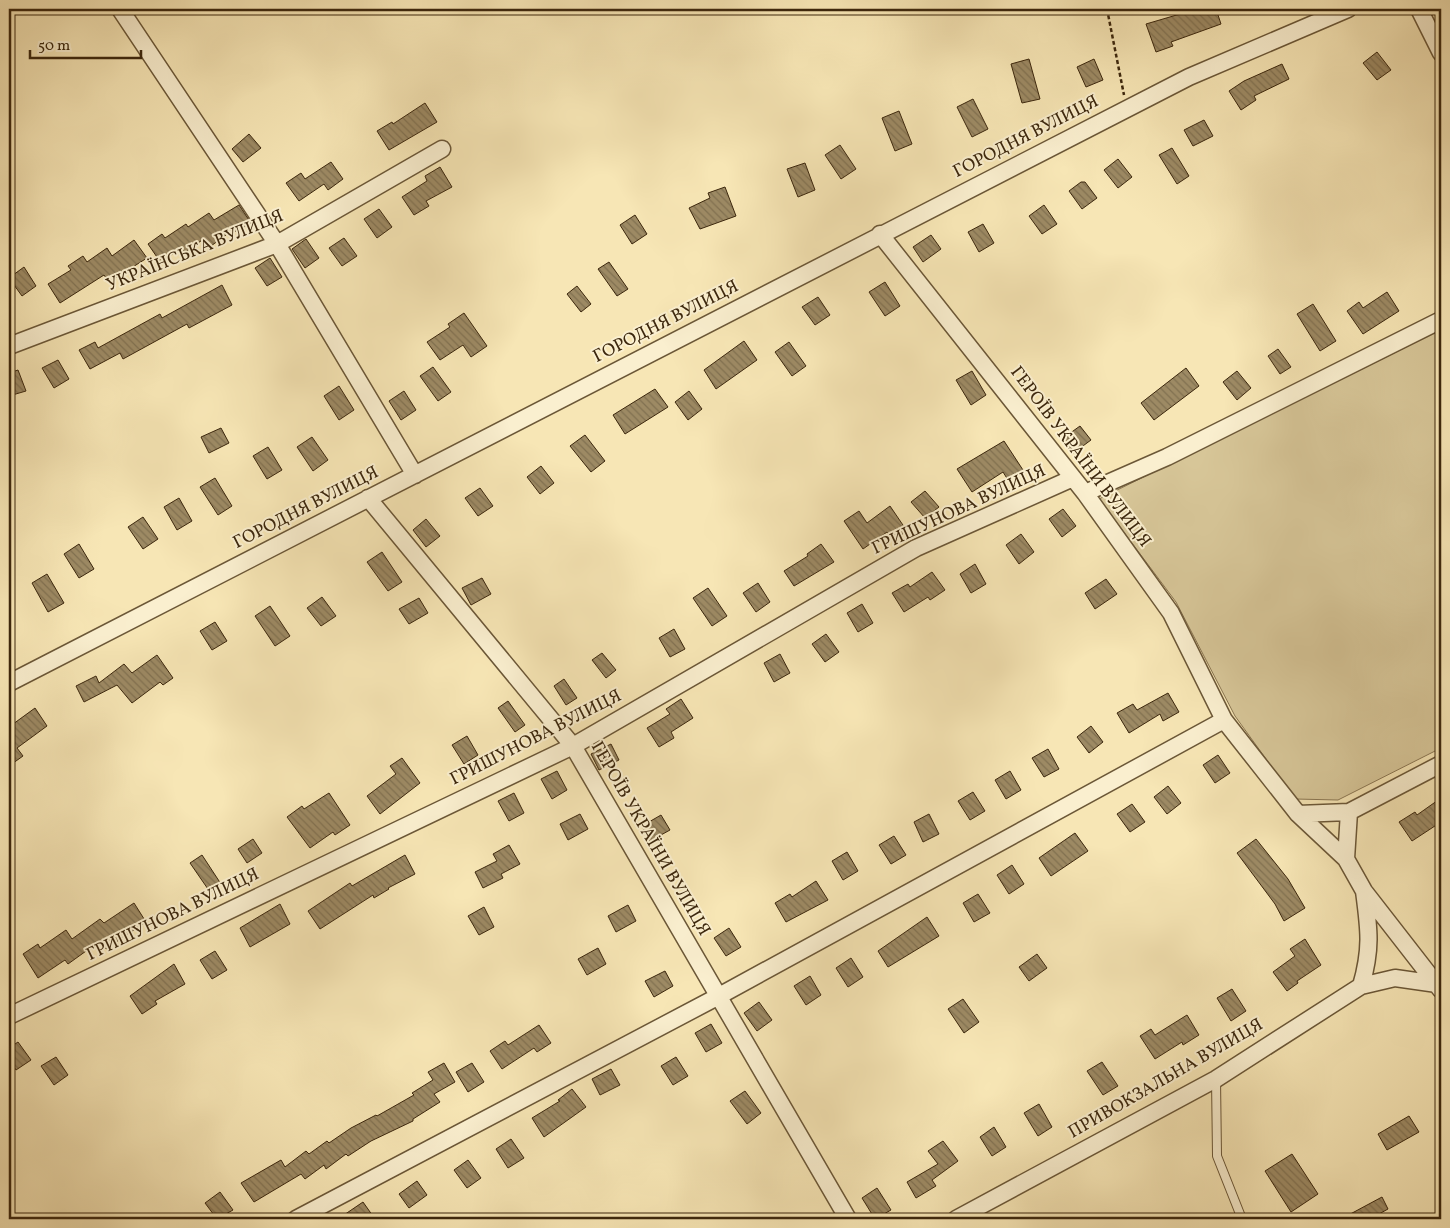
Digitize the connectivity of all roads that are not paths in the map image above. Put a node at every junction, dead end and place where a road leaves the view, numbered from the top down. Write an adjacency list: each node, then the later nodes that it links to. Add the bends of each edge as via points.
1 (120, 9): 7 (street)
2 (1348, 9): 6 (street, ГОРОДНЯ ВУЛИЦЯ, via 1189,77)
3 (1419, 9): 4 (street)
4 (1441, 53)
5 (442, 149): 7 (street, УКРАЇНСЬКА ВУЛИЦЯ)
6 (880, 234): 10 (street, ГОРОДНЯ ВУЛИЦЯ); 11 (street, ГЕРОЇВ УКРАЇНИ ВУЛИЦЯ)
7 (277, 244): 9 (street, УКРАЇНСЬКА ВУЛИЦЯ); 10 (street)
8 (1441, 320): 12 (street)
9 (9, 346)
10 (415, 474): 13 (street, ГОРОДНЯ ВУЛИЦЯ)
11 (1073, 478): 12 (street, ГЕРОЇВ УКРАЇНИ ВУЛИЦЯ); 16 (street, ГРИШУНОВА ВУЛИЦЯ, via 916,548)
12 (1086, 494): 15 (street, ГЕРОЇВ УКРАЇНИ ВУЛИЦЯ, via 1171,613)
13 (368, 498): 14 (street, ГОРОДНЯ ВУЛИЦЯ); 16 (street, ГЕРОЇВ УКРАЇНИ ВУЛИЦЯ)
14 (9, 683)
15 (1224, 720): 19 (street, ГЕРОЇВ УКРАЇНИ ВУЛИЦЯ); 24 (street)
16 (573, 746): 24 (street, ГЕРОЇВ УКРАЇНИ ВУЛИЦЯ); 25 (street, ГРИШУНОВА ВУЛИЦЯ)
17 (1441, 764): 18 (street)
18 (1349, 812): 19 (street); 20 (street)
19 (1298, 814): 20 (street, ГЕРОЇВ УКРАЇНИ ВУЛИЦЯ)
20 (1346, 859): 21 (street, ГЕРОЇВ УКРАЇНИ ВУЛИЦЯ)
21 (1364, 891): 22 (street, via 1369,958); 23 (street)
22 (1361, 986): 23 (street, ПРИВОКЗАЛЬНА ВУЛИЦЯ, via 1396,978); 26 (street, ПРИВОКЗАЛЬНА ВУЛИЦЯ)
23 (1439, 988)
24 (719, 996): 27 (street); 28 (street)
25 (9, 1016)
26 (1216, 1079): 29 (street, ПРИВОКЗАЛЬНА ВУЛИЦЯ); 30 (lane, via 1217,1156)
27 (296, 1219)
28 (848, 1219)
29 (956, 1219)
30 (1242, 1219)

